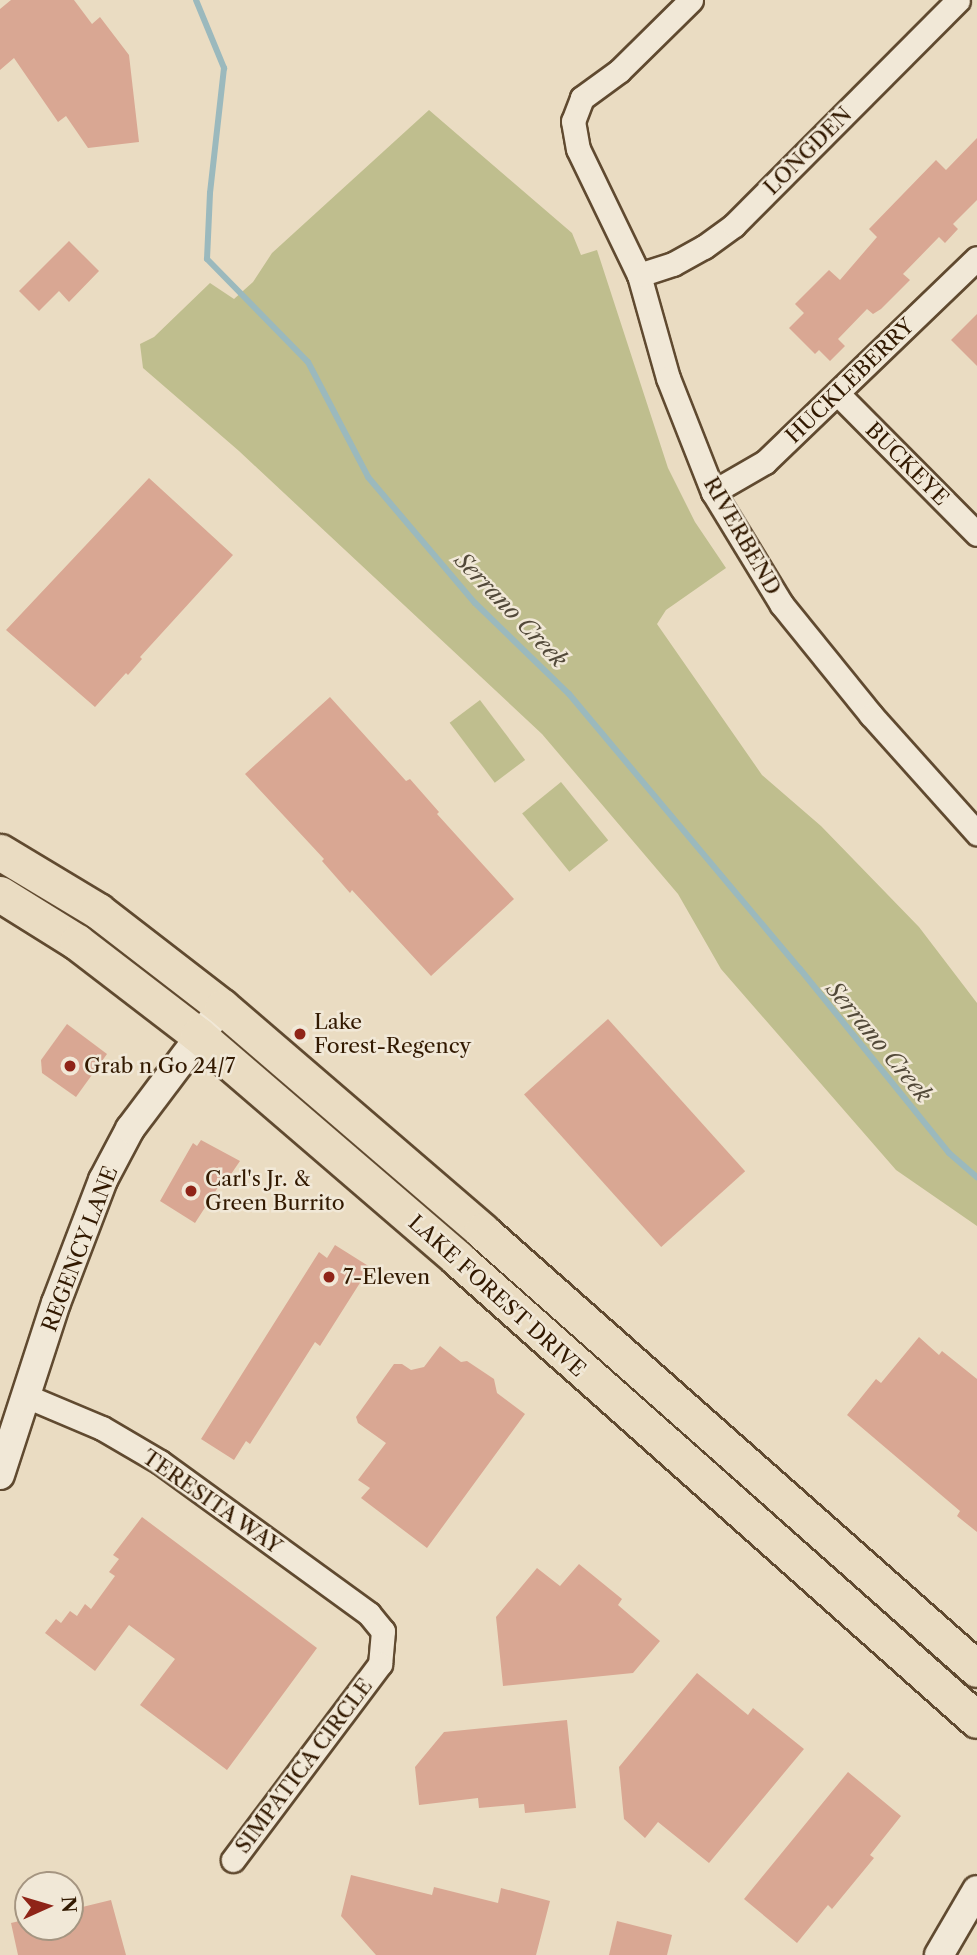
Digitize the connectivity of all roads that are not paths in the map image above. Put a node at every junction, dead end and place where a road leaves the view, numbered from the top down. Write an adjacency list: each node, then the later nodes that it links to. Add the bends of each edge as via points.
1 (691, 0): 4 (street, RIVERBEND, via 619,71 582,97 573,121 578,149)
2 (958, 0): 4 (street, LONGDEN, via 734,225 683,258)
3 (977, 258): 5 (street, HUCKLEBERRY)
4 (639, 275): 6 (street, RIVERBEND, via 668,378)
5 (838, 394): 6 (street, HUCKLEBERRY, via 765,462); 7 (street, BUCKEYE)
6 (713, 492): 8 (street, RIVERBEND, via 782,605)
7 (977, 534)
8 (977, 833)
9 (0, 852): 11 (main road, LAKE FOREST DRIVE, via 98,911)
10 (0, 894): 12 (main road, LAKE FOREST DRIVE, via 77,942)
11 (222, 1007): 12 (street, REGENCY LANE); 16 (main road, LAKE FOREST DRIVE)
12 (198, 1035): 13 (street, REGENCY LANE, via 130,1129 103,1180); 17 (main road, LAKE FOREST DRIVE)
13 (26, 1396): 14 (street, REGENCY LANE); 15 (street, TERESITA WAY, via 103,1428 160,1462 369,1614)
14 (0, 1475)
15 (383, 1631): 18 (street, SIMPATICA CIRCLE, via 380,1664)
16 (977, 1669)
17 (977, 1720)
18 (233, 1860)
19 (977, 1890): 20 (street)
20 (939, 1955)

